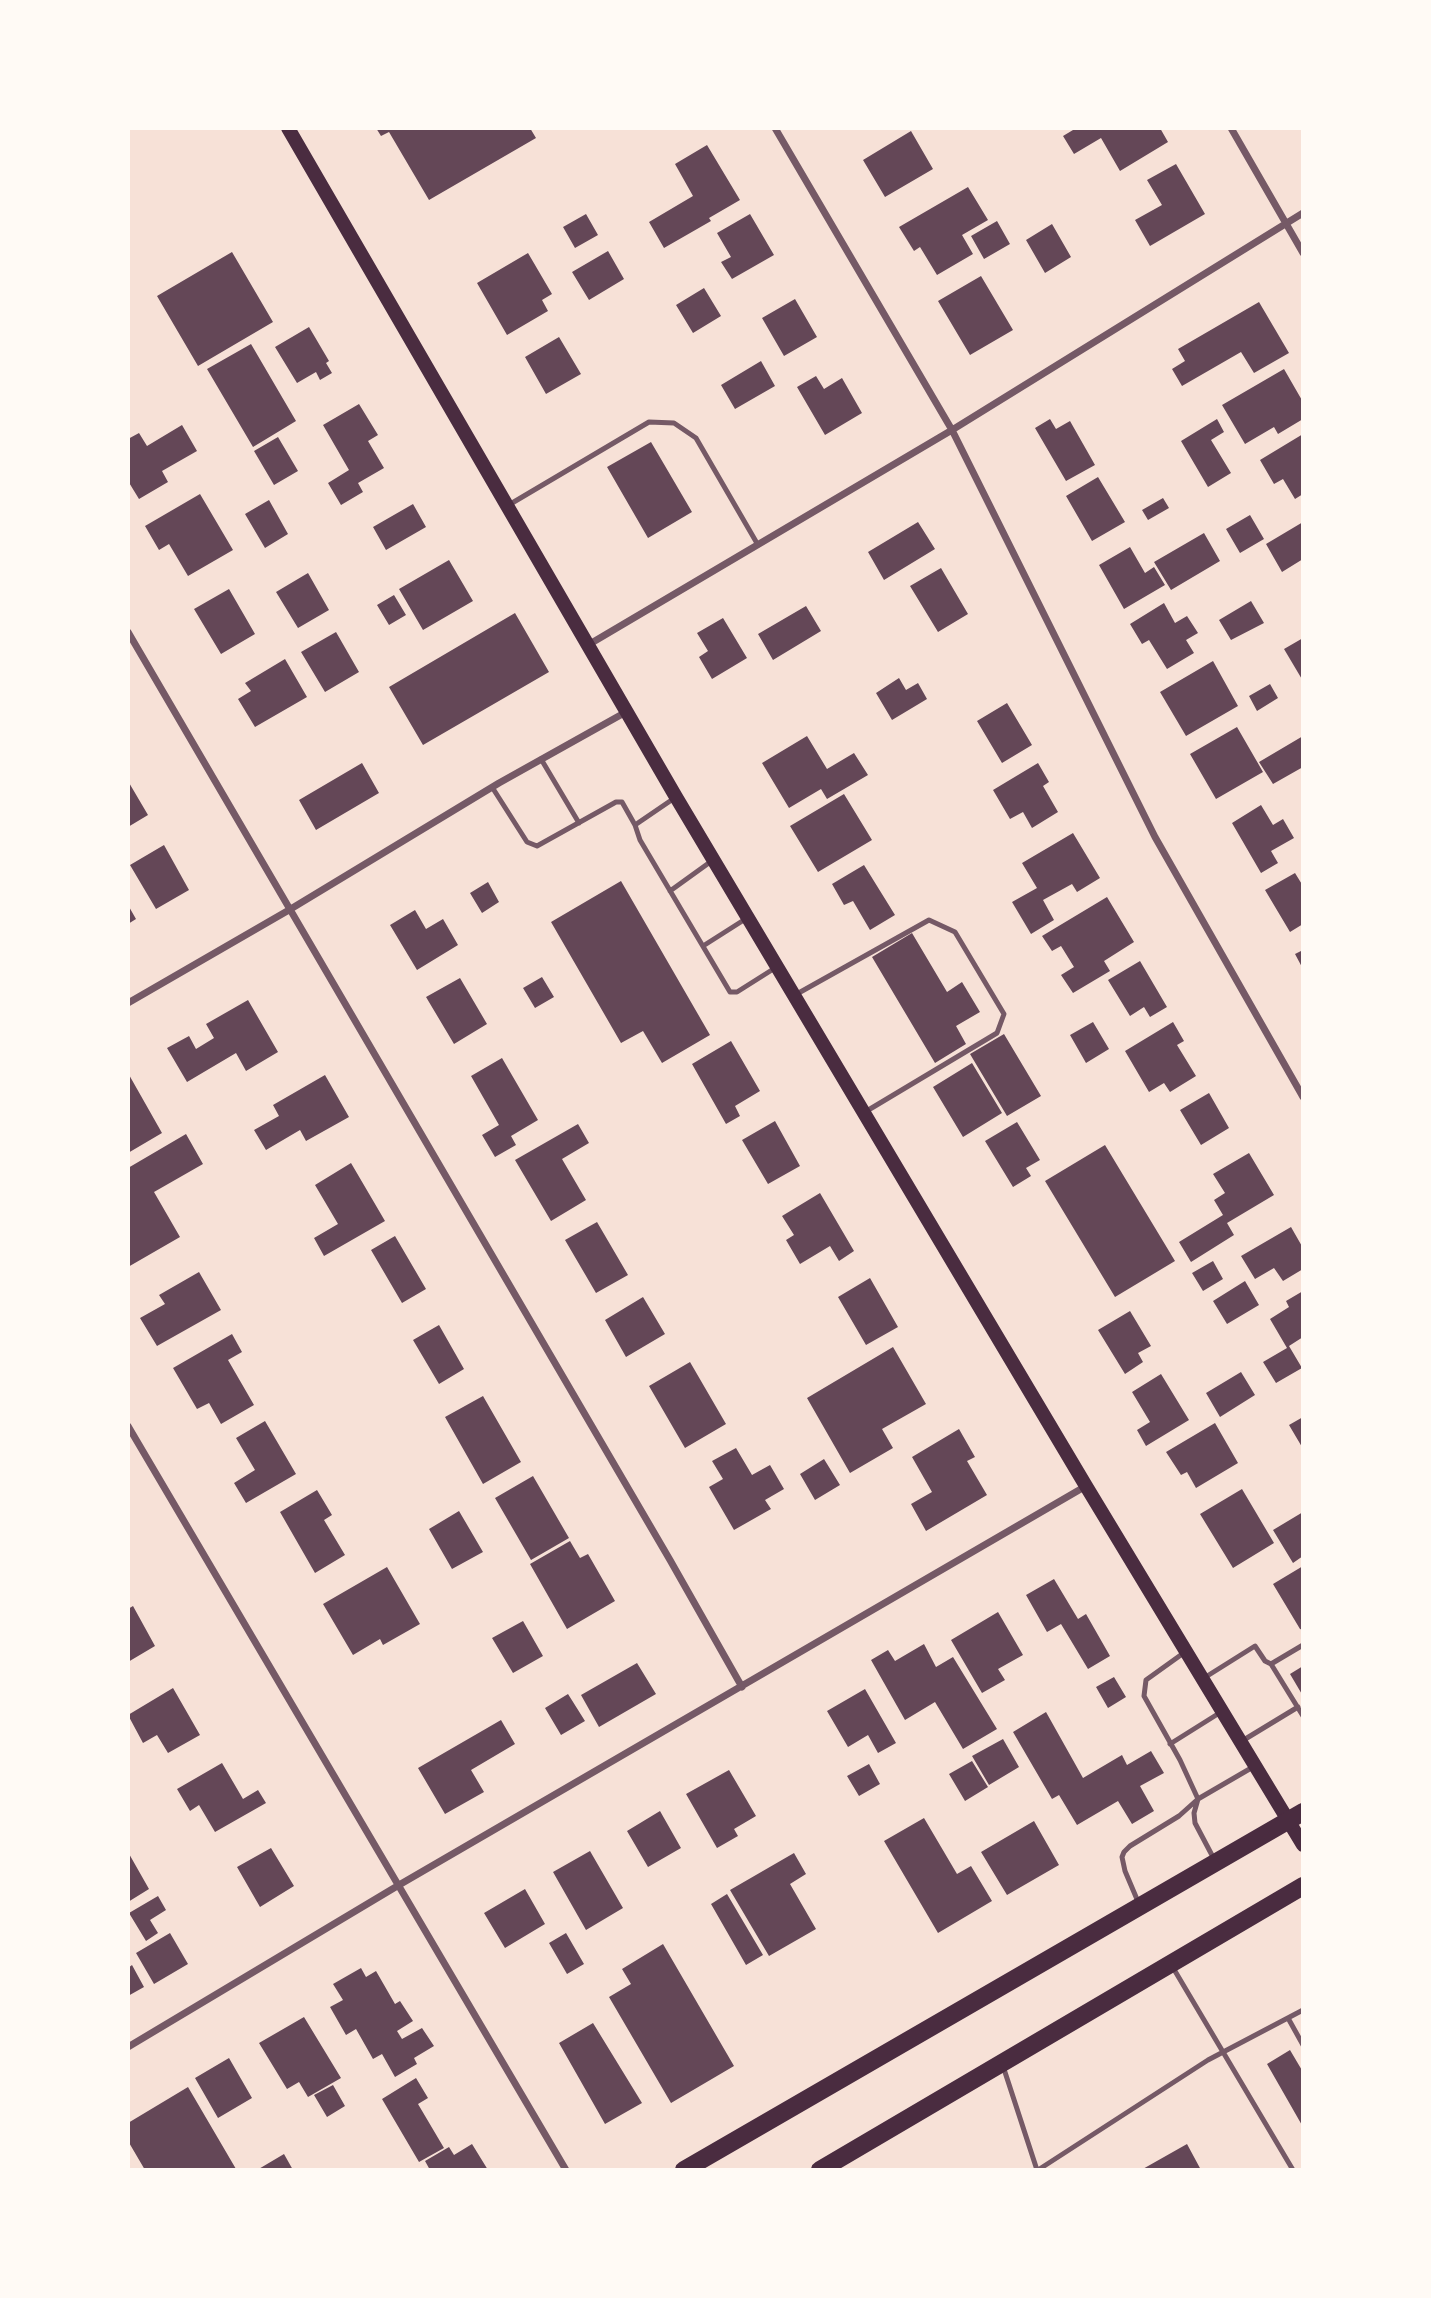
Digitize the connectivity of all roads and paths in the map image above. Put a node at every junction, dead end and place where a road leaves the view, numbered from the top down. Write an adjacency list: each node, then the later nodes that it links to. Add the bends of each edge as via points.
1 (288, 128): 8 (main road)
2 (775, 128): 7 (street)
3 (1231, 128): 5 (street)
4 (1303, 213): 5 (street)
5 (1287, 223): 6 (street); 7 (street)
6 (1303, 253)
7 (952, 430): 9 (street); 26 (street, via 1155,837)
8 (507, 506): 9 (lane, via 649,422 674,423 696,438); 11 (main road)
9 (758, 545): 11 (street)
10 (128, 632): 20 (street)
11 (588, 646): 12 (main road)
12 (626, 712): 13 (street); 15 (main road)
13 (541, 759): 14 (street); 16 (lane)
14 (492, 788): 16 (lane, via 527,842 537,846); 20 (street)
15 (676, 797): 17 (lane); 18 (main road)
16 (579, 823): 17 (lane, via 622,802)
17 (635, 825): 19 (lane)
18 (713, 859): 19 (lane); 21 (main road)
19 (670, 891): 22 (lane)
20 (289, 910): 25 (street); 34 (street)
21 (748, 917): 22 (lane); 23 (main road)
22 (703, 946): 23 (lane, via 730,992)
23 (778, 966): 24 (main road)
24 (795, 995): 27 (main road); 27 (lane, via 929,920 955,932 1004,1014 997,1033)
25 (128, 1003)
26 (1303, 1097)
27 (865, 1112): 29 (main road)
28 (128, 1426): 45 (street)
29 (1086, 1486): 31 (main road); 34 (street)
30 (1303, 1645): 32 (lane)
31 (1187, 1650): 33 (main road); 39 (lane, via 1146,1680 1144,1688)
32 (1271, 1664): 33 (lane, via 1255,1646); 35 (lane)
33 (1204, 1678): 36 (main road)
34 (741, 1687): 45 (street)
35 (1298, 1707): 37 (lane); 38 (lane)
36 (1223, 1710): 38 (main road); 39 (lane)
37 (1303, 1716)
38 (1242, 1741): 40 (main road)
39 (1170, 1744): 41 (lane)
40 (1256, 1765): 41 (lane); 42 (main road)
41 (1198, 1799): 44 (lane, via 1195,1823); 47 (lane, via 1124,1852 1125,1871)
42 (1296, 1816): 43 (main road); 44 (main road)
43 (1303, 1846)
44 (1216, 1863): 47 (main road)
45 (399, 1885): 52 (street); 55 (street)
46 (1303, 1886): 48 (main road)
47 (1140, 1907): 56 (main road)
48 (1171, 1963): 53 (lane); 54 (main road)
49 (1303, 2010): 50 (lane)
50 (1288, 2018): 51 (lane); 53 (lane)
51 (1303, 2045)
52 (128, 2047)
53 (1223, 2053): 58 (lane); 59 (lane)
54 (1002, 2063): 57 (main road); 58 (lane)
55 (566, 2170)
56 (684, 2170)
57 (820, 2170)
58 (1038, 2170)
59 (1293, 2170)

